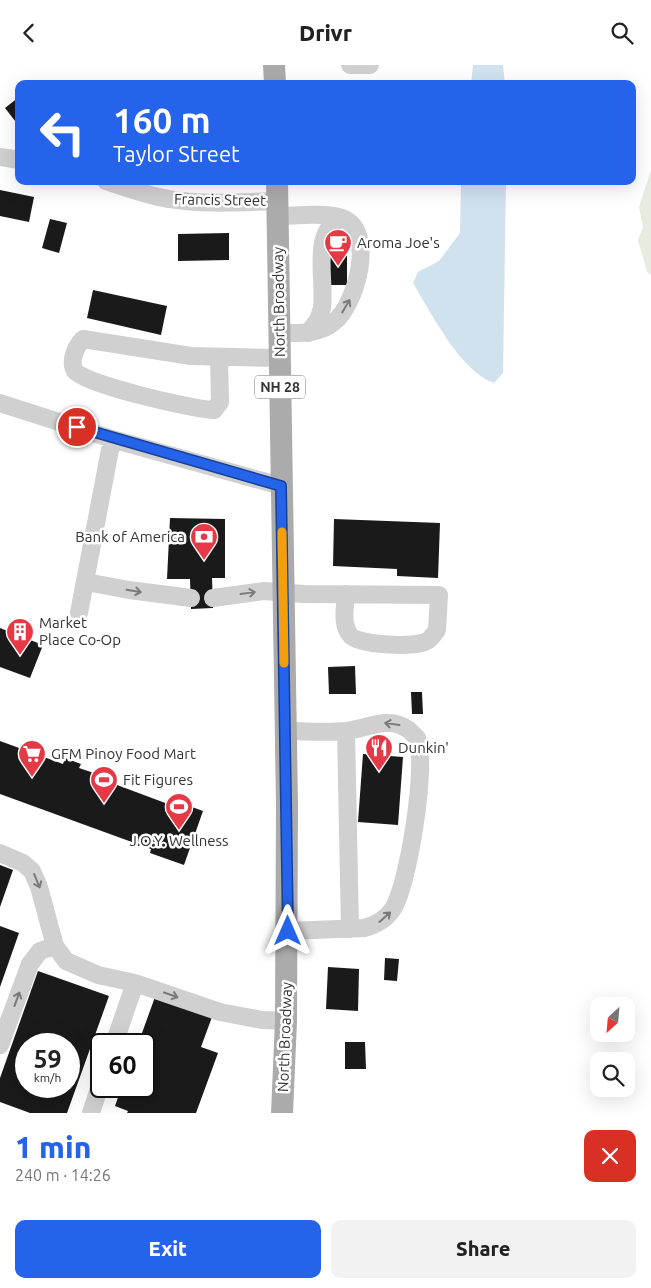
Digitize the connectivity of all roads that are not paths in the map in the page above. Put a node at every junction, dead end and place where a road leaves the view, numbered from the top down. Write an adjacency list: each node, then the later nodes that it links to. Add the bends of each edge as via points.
1 (274, 65): 4 (main road)
2 (350, 65): 3 (street)
3 (370, 65)
4 (275, 80)
5 (0, 157): 6 (street)
6 (15, 159)
7 (118, 185): 8 (street, Francis Street, via 145,194 193,202)
8 (277, 200): 9 (street, Francis Street); 10 (main road, North Broadway / NH 28)
9 (342, 218): 11 (street, via 334,221 323,241 322,308); 11 (street, one-way to 9, via 320,331 335,322 359,280 359,236 356,228)
10 (279, 333): 11 (street); 13 (main road, North Broadway / NH 28)
11 (308, 333)
12 (219, 357): 12 (street, via 165,353 83,339 76,350 74,365 76,371 89,380 214,411 220,402); 13 (street)
13 (280, 358): 16 (main road, North Broadway / NH 28)
14 (0, 403): 15 (street)
15 (112, 439): 16 (street); 17 (street)
16 (281, 486): 18 (main road, North Broadway / NH 28)
17 (86, 582): 20 (street, one-way to 20); 22 (street)
18 (284, 592): 19 (street); 21 (street, one-way to 18, via 264,591); 23 (main road, North Broadway / NH 28)
19 (346, 594): 19 (street, via 439,595 438,630 426,642 417,644 362,643 345,627)
20 (191, 598)
21 (213, 598)
22 (79, 613)
23 (286, 731): 24 (street); 27 (main road, North Broadway / NH 28)
24 (346, 731): 26 (street); 26 (street, one-way to 24, via 376,925 394,909 414,834 419,753 417,739 400,725 373,723)
25 (0, 853): 28 (street, one-way to 28, via 24,863 32,871)
26 (350, 929): 27 (street)
27 (288, 931): 30 (main road, North Broadway / NH 28)
28 (54, 945): 29 (street, via 66,961 79,968); 32 (street, one-way to 28, via 30,964 40,951)
29 (135, 983): 30 (street, one-way to 30, via 240,1017); 31 (street)
30 (286, 1021): 35 (main road, North Broadway / NH 28)
31 (118, 1033)
32 (0, 1045)
33 (96, 1098): 34 (street)
34 (91, 1113)
35 (282, 1113)

